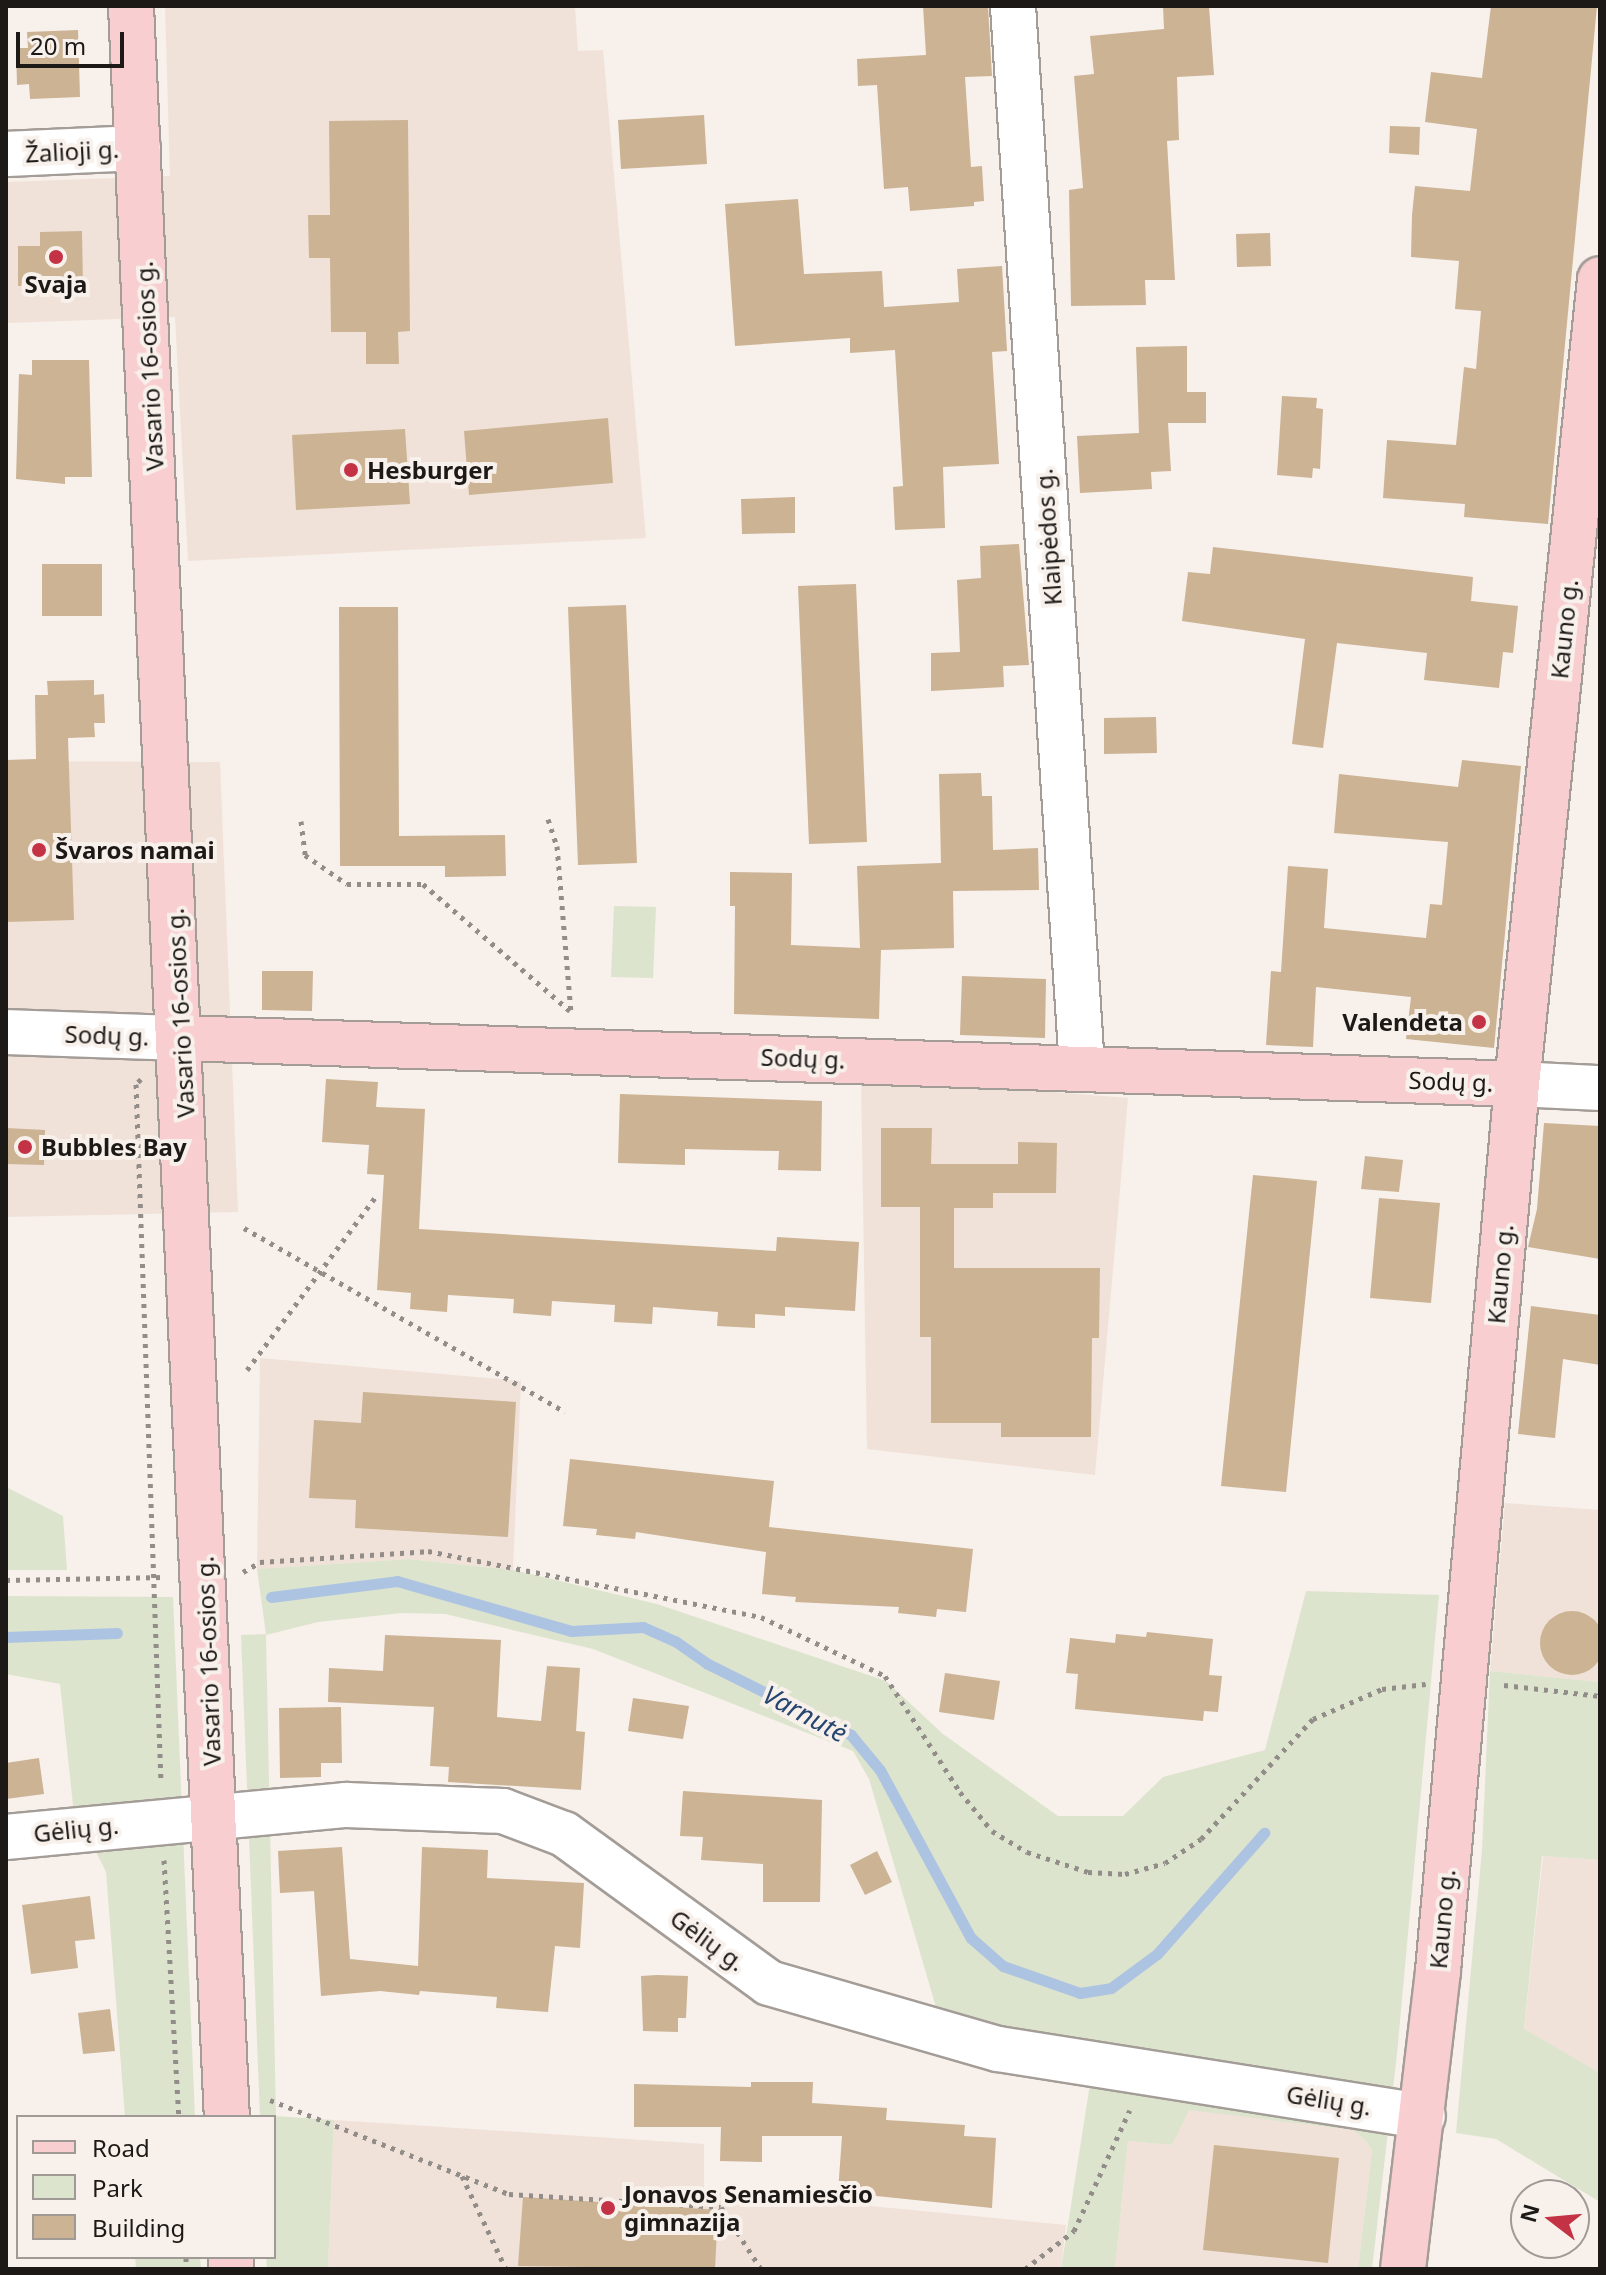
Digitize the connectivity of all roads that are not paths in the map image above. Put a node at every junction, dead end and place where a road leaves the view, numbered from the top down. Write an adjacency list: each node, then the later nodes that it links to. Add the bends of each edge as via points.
1 (131, 6): 3 (main road, Vasario 16-osios g.)
2 (1013, 6): 8 (street, Klaipėdos g.)
3 (138, 148): 4 (street, Žalioji g.); 7 (main road, Vasario 16-osios g.)
4 (6, 154)
5 (1600, 279): 9 (main road, Kauno g.)
6 (6, 1032): 7 (street, Sodų g.)
7 (181, 1038): 8 (main road, Sodų g., via 572,1031); 11 (main road, Vasario 16-osios g.)
8 (1082, 1068): 9 (main road, Sodų g.)
9 (1517, 1084): 10 (street, Sodų g.); 14 (main road, Kauno g.)
10 (1600, 1088)
11 (214, 1814): 12 (street, Gėlių g.); 13 (main road, Vasario 16-osios g.); 14 (street, Gėlių g., via 346,1805 503,1811 564,1834 769,1983 998,2049)
12 (6, 1837)
13 (227, 2115)
14 (1423, 2116): 15 (main road, Kauno g.)
15 (1403, 2269)

